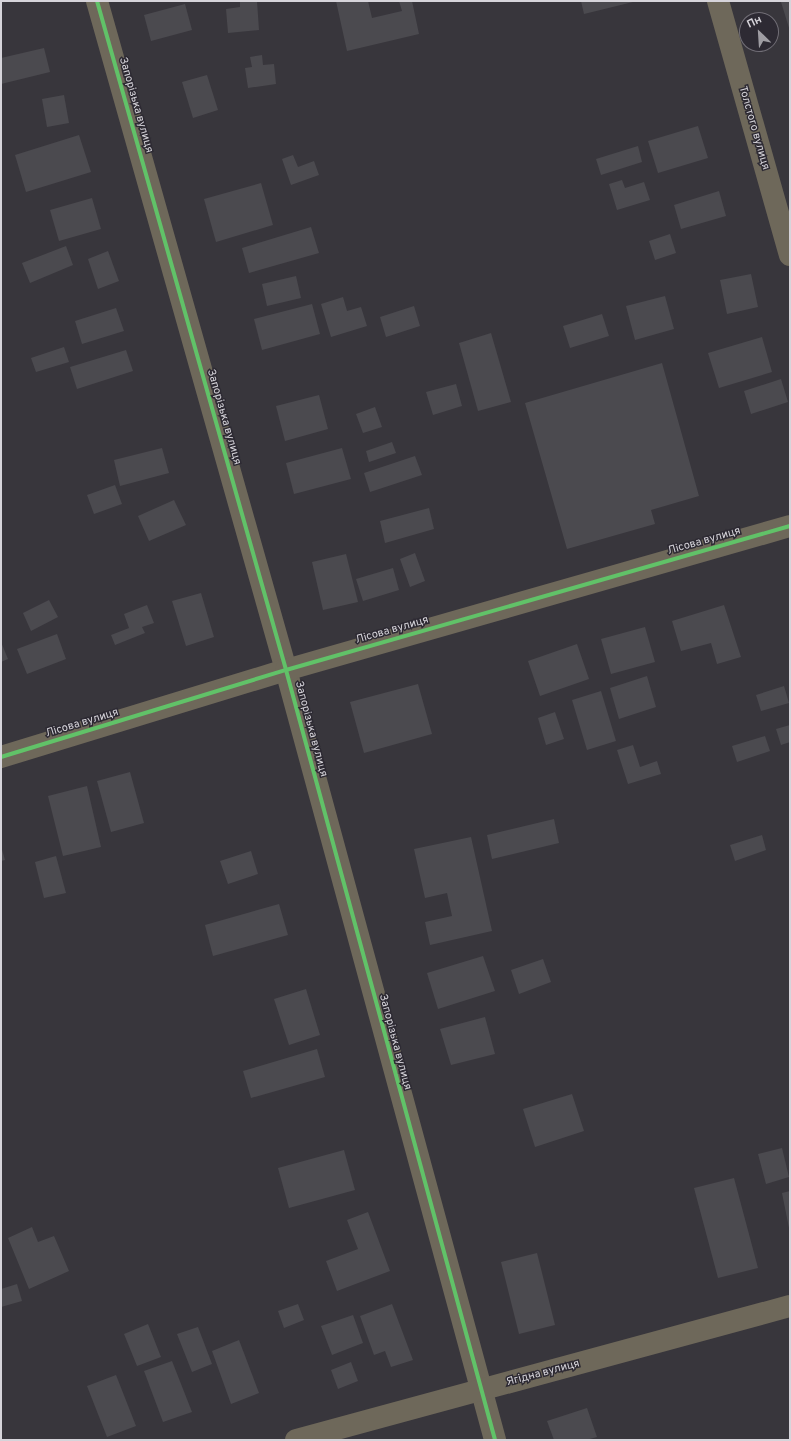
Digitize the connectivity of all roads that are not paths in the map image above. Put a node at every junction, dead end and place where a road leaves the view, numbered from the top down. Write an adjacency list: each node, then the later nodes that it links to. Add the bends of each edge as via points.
1 (97, 1): 5 (street, Запорізька вулиця)
2 (718, 1): 3 (street, Толстого вулиця)
3 (790, 255)
4 (790, 526): 5 (street, Лісова вулиця)
5 (286, 670): 6 (street, Лісова вулиця); 8 (street, Запорізька вулиця)
6 (1, 757)
7 (790, 1306): 8 (street, Ягідна вулиця)
8 (480, 1390): 9 (street, Ягідна вулиця); 10 (street, Запорізька вулиця)
9 (296, 1440)
10 (494, 1440)

